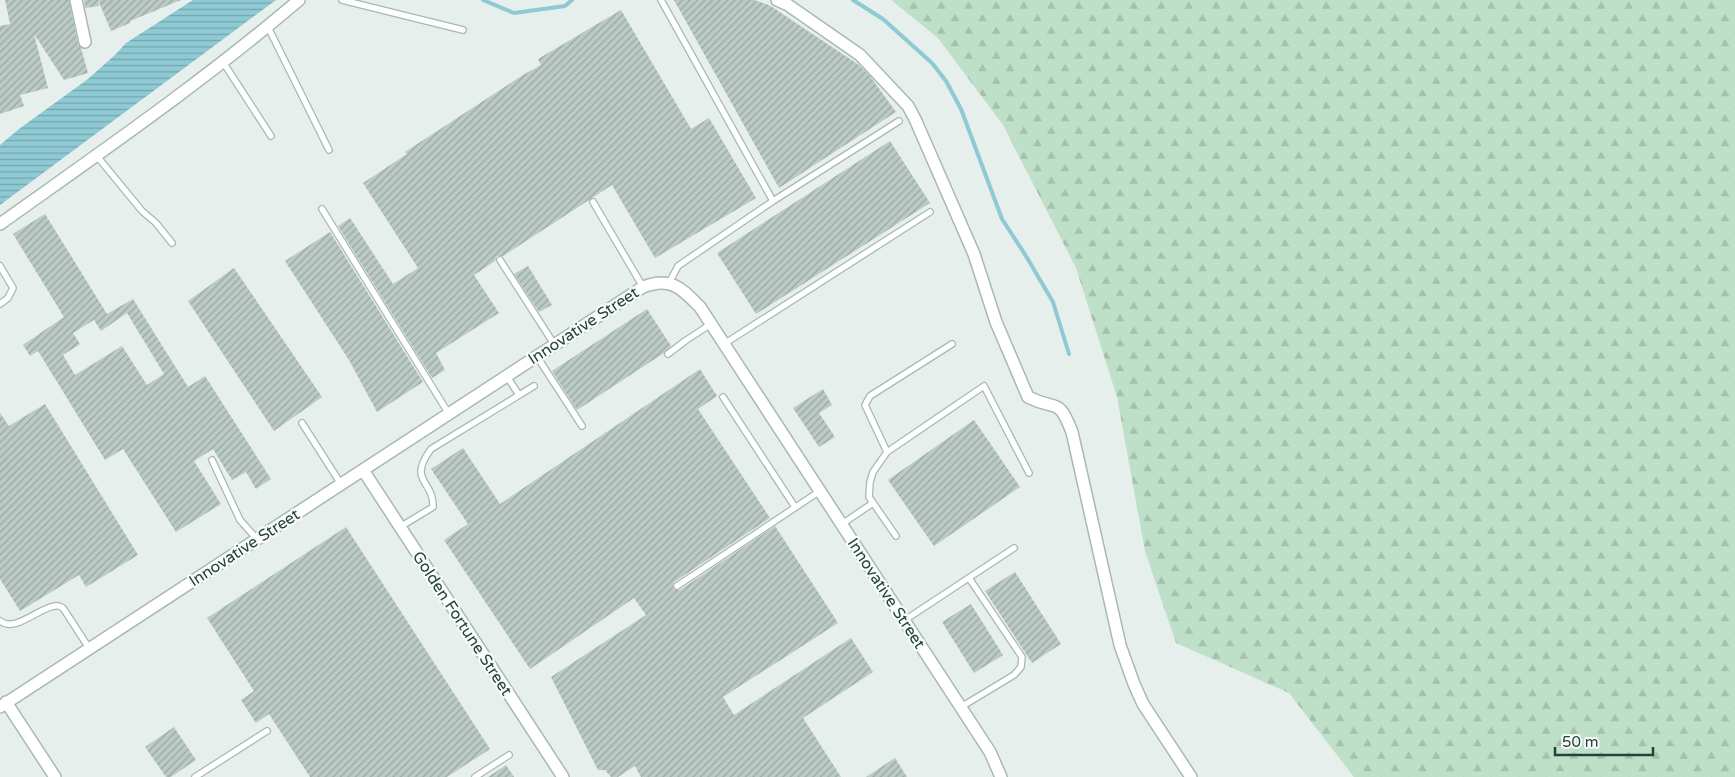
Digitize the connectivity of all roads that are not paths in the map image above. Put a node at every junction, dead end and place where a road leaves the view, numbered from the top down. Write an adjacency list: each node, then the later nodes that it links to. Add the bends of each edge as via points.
1 (76, 0): 8 (street)
2 (299, 0): 6 (street)
3 (342, 0): 7 (lane)
4 (662, 0): 14 (lane)
5 (777, 0): 65 (street, via 860,55 912,113 974,254 996,322 1028,397 1058,406 1065,414 1072,432 1120,645 1143,704)
6 (268, 27): 9 (street); 12 (lane)
7 (464, 30)
8 (85, 42)
9 (223, 62): 11 (lane); 13 (street)
10 (899, 121): 14 (lane)
11 (271, 136)
12 (329, 150)
13 (96, 156): 18 (street); 19 (lane)
14 (773, 201): 22 (lane, via 678,266)
15 (594, 202): 23 (lane)
16 (322, 209): 35 (lane)
17 (930, 212): 27 (lane)
18 (0, 224)
19 (172, 243)
20 (500, 260): 26 (lane)
21 (0, 266): 24 (lane, via 13,288)
22 (669, 283): 23 (street, Innovative Street, via 655,282); 25 (street, Innovative Street, via 686,293)
23 (643, 286): 26 (street, Innovative Street)
24 (0, 304)
25 (711, 324): 27 (street, Innovative Street); 29 (lane)
26 (554, 344): 30 (street, Innovative Street)
27 (724, 344): 43 (street, Innovative Street)
28 (952, 344): 38 (lane, via 870,396 865,405)
29 (668, 354)
30 (536, 355): 31 (street, Innovative Street); 37 (lane)
31 (506, 375): 33 (lane); 35 (street, Innovative Street)
32 (534, 386): 33 (lane)
33 (519, 395): 47 (lane, via 430,449 422,461 421,479 433,498 433,507)
34 (723, 397): 45 (lane)
35 (448, 414): 40 (street, Innovative Street)
36 (302, 422): 42 (lane)
37 (582, 426)
38 (887, 452): 41 (lane, via 984,386); 44 (lane, via 870,482 869,497)
39 (212, 460): 49 (lane, via 240,520)
40 (363, 470): 42 (street, Innovative Street); 47 (street, Golden Fortune Street)
41 (1029, 474)
42 (341, 484): 49 (street, Innovative Street)
43 (820, 491): 45 (lane); 46 (street, Innovative Street)
44 (874, 503): 46 (lane); 48 (lane)
45 (795, 508): 52 (lane)
46 (842, 524): 53 (street, Innovative Street)
47 (400, 527): 63 (street, Golden Fortune Street)
48 (896, 536)
49 (256, 538): 55 (street, Innovative Street)
50 (1014, 548): 51 (lane)
51 (969, 578): 53 (lane); 57 (lane, via 1022,657 1022,666 1014,675)
52 (677, 586)
53 (905, 620): 57 (street, Innovative Street)
54 (0, 621): 55 (lane, via 13,624 56,606 63,608)
55 (89, 648): 56 (street, Innovative Street)
56 (3, 704): 60 (street)
57 (961, 707): 64 (street, Innovative Street, via 990,752)
58 (267, 731): 61 (lane)
59 (509, 755): 62 (lane)
60 (55, 777)
61 (195, 777)
62 (475, 777)
63 (563, 777)
64 (1001, 777)
65 (1191, 777)

